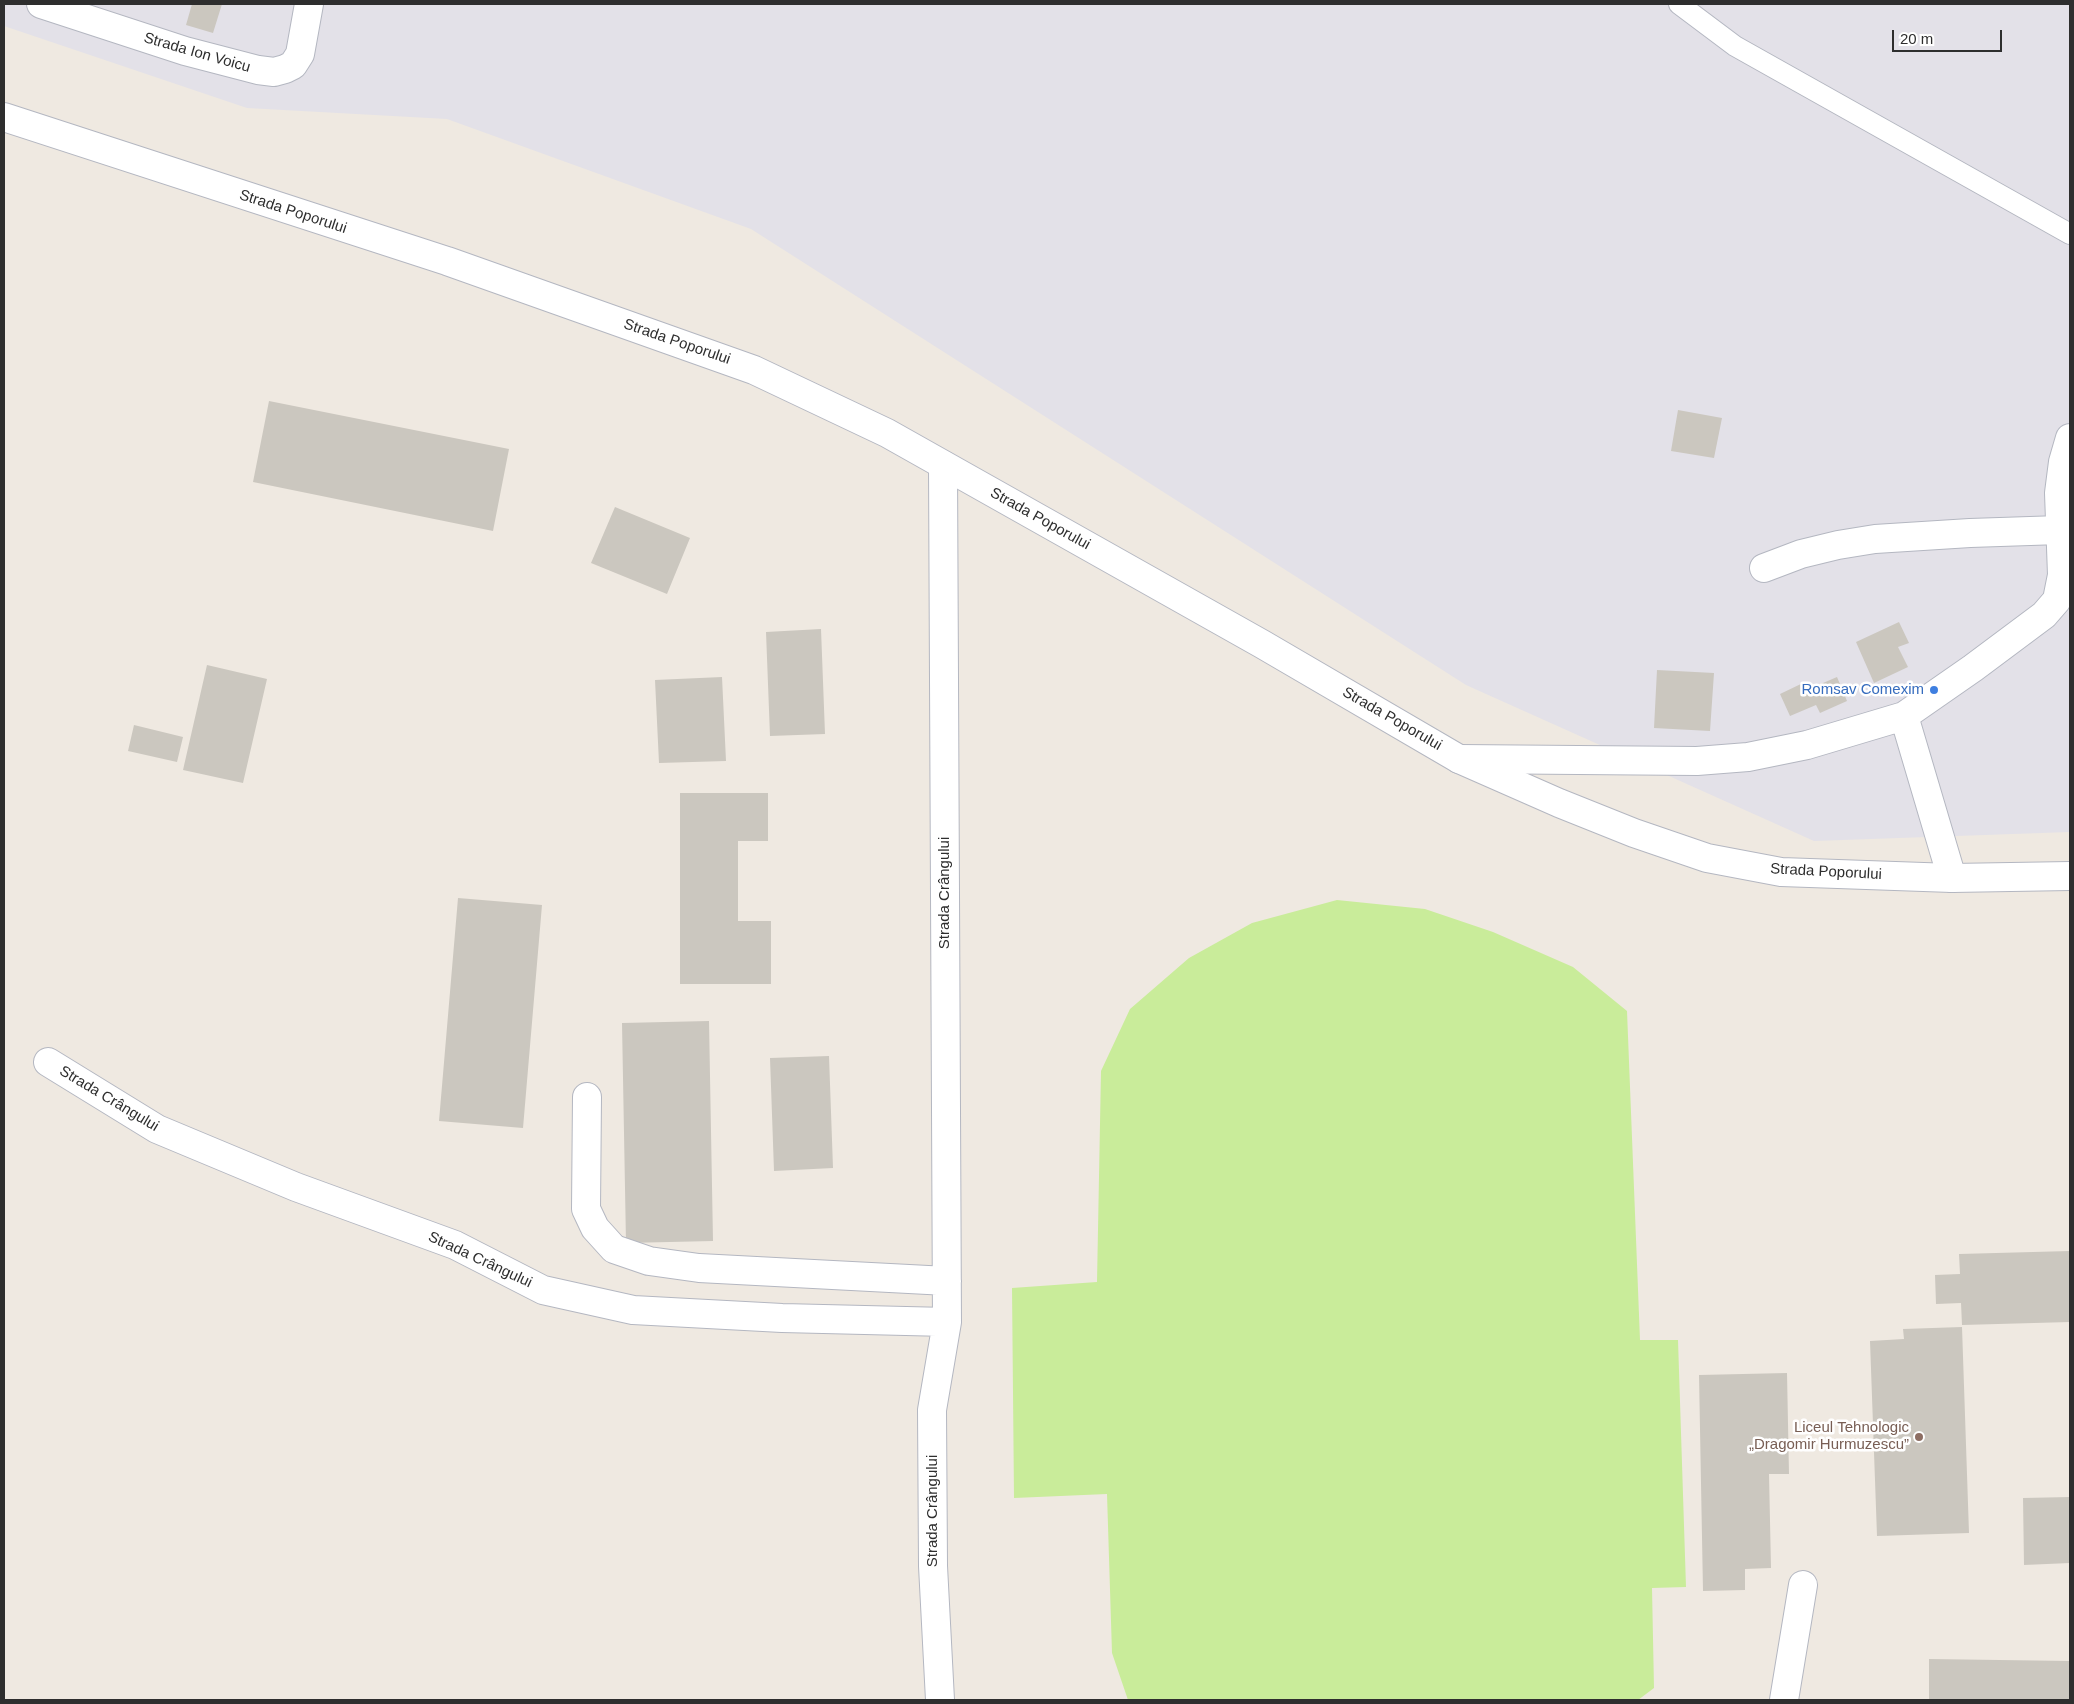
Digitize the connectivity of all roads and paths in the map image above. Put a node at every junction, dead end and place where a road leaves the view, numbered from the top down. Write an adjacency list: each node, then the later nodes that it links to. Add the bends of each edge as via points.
1 (41, 4): 2 (street, Strada Ion Voicu, via 185,51 274,72 294,64 300,54)
2 (309, 4)
3 (1680, 4): 5 (lane, via 1735,46)
4 (4, 117): 7 (street, Strada Poporului, via 447,261 754,370 887,433)
5 (2070, 234)
6 (2070, 438): 8 (street, via 2059,493)
7 (943, 465): 12 (street, Strada Poporului); 17 (street, Strada Crângului)
8 (2060, 530): 9 (street, via 1875,539 1801,554); 10 (street)
9 (1764, 568)
10 (2066, 576): 11 (street, via 2057,600 2044,615)
11 (1904, 716): 12 (street, via 1807,745 1748,757 1698,761); 14 (street)
12 (1459, 759): 14 (street, Strada Poporului, via 1634,833 1707,858 1781,872)
13 (2070, 876): 14 (street, Strada Poporului)
14 (1952, 878)
15 (48, 1062): 18 (street, Strada Crângului, via 157,1129 296,1187 455,1245 543,1290 633,1310)
16 (587, 1097): 17 (street, via 586,1209 595,1228 614,1248 649,1261 699,1268)
17 (947, 1281): 18 (street, Strada Crângului)
18 (947, 1322): 20 (street, Strada Crângului, via 932,1410 933,1566)
19 (1803, 1585): 21 (street)
20 (940, 1700)
21 (1784, 1700)

